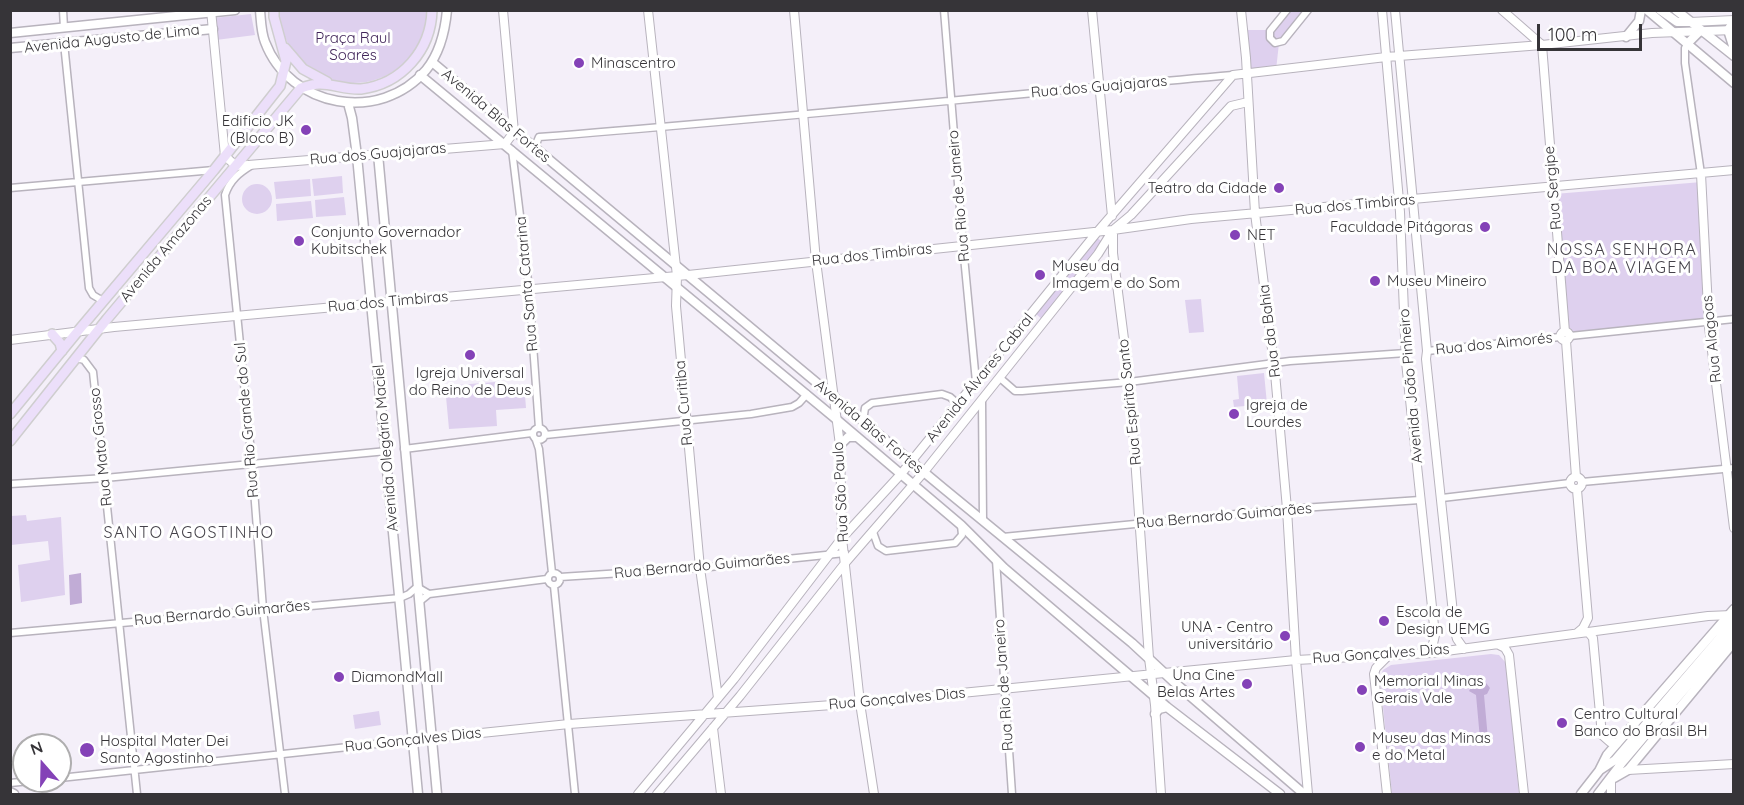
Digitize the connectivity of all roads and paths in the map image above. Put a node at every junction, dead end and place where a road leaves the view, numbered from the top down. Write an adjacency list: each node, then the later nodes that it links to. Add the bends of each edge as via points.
1 (63, 10): 25 (street)
2 (235, 10): 22 (main road, Avenida Augusto de Lima)
3 (260, 10): 42 (main road, via 265,42)
4 (274, 10): 32 (main road)
5 (432, 10): 47 (main road, via 426,42 404,71 375,86)
6 (503, 10): 55 (street)
7 (648, 10): 54 (street, Rua Curitiba)
8 (794, 10): 53 (street, Rua São Paulo)
9 (944, 10): 50 (street, Rua Rio de Janeiro)
10 (1092, 10): 48 (street, Rua Espírito Santo)
11 (1241, 10): 43 (street, Rua da Bahia)
12 (1287, 10): 13 (street, via 1270,30 1272,42 1283,41)
13 (1308, 10)
14 (1382, 10): 40 (street, Avenida João Pinheiro)
15 (1395, 10): 38 (street, Avenida João Pinheiro)
16 (1502, 10): 35 (street)
17 (1641, 10): 31 (main road, via 1639,21)
18 (1647, 10): 29 (main road)
19 (1660, 10): 24 (main road, via 1677,22)
20 (1676, 10): 24 (main road)
21 (448, 11): 41 (main road, via 441,45)
22 (212, 12): 25 (main road, Avenida Augusto de Lima); 26 (street)
23 (1734, 20): 24 (street); 28 (main road)
24 (1690, 22): 27 (main road)
25 (64, 28): 30 (main road, Avenida Augusto de Lima)
26 (213, 29): 33 (main road, Avenida Augusto de Lima); 59 (street)
27 (1701, 30): 28 (street, Rua dos Guajajaras); 29 (street, Rua dos Guajajaras); 34 (main road); 39 (main road)
28 (1731, 30): 37 (main road)
29 (1672, 32): 31 (street, Rua dos Guajajaras); 34 (main road)
30 (10, 33)
31 (1626, 37): 35 (street, Rua dos Guajajaras)
32 (281, 41): 42 (main road, via 286,61); 47 (main road, via 303,69)
33 (64, 43): 36 (main road, Avenida Augusto de Lima); 66 (street)
34 (1687, 44): 46 (main road); 65 (street, Rua Alagoas, via 1685,63)
35 (1542, 45): 38 (street, Rua dos Guajajaras); 67 (street, Rua Sergipe)
36 (10, 48)
37 (1734, 49)
38 (1399, 56): 40 (street, Rua dos Guajajaras); 69 (street, Avenida João Pinheiro)
39 (1734, 56)
40 (1386, 57): 43 (street, Rua dos Guajajaras); 70 (street, Avenida João Pinheiro)
41 (432, 62): 44 (main road); 55 (main road, Avenida Bias Fortes)
42 (284, 73): 49 (main road); 59 (main road, Avenida Amazonas, via 280,86)
43 (1247, 74): 45 (street, Rua dos Guajajaras); 51 (street, Rua da Bahia)
44 (420, 75): 52 (main road, via 381,99); 56 (main road, Avenida Bias Fortes)
45 (1233, 75): 48 (street, Rua dos Guajajaras); 72 (street, Avenida Álvares Cabral)
46 (1734, 82)
47 (338, 86): 49 (main road)
48 (1100, 87): 50 (street, Rua dos Guajajaras); 72 (street, Rua Espírito Santo)
49 (301, 88): 52 (main road, via 316,96); 62 (main road, Avenida Amazonas)
50 (952, 100): 53 (street, Rua dos Guajajaras); 75 (street, Rua Rio de Janeiro)
51 (1248, 102): 71 (street, Rua da Bahia); 73 (street, Avenida Álvares Cabral, via 1231,106)
52 (348, 103): 60 (main road, Avenida Olegário Maciel)
53 (804, 115): 54 (street, Rua dos Guajajaras); 76 (street, Rua São Paulo)
54 (660, 127): 57 (street, Rua dos Guajajaras, via 539,137); 77 (street, Rua Curitiba)
55 (514, 132): 56 (street); 57 (main road, Avenida Bias Fortes)
56 (508, 147): 58 (street, Rua dos Guajajaras); 79 (main road, Avenida Bias Fortes); 82 (street, Rua Santa Catarina)
57 (534, 148): 77 (main road, Avenida Bias Fortes)
58 (378, 154): 60 (street, Rua dos Guajajaras); 84 (main road, Avenida Olegário Maciel)
59 (225, 156): 62 (street); 63 (main road, Avenida Amazonas)
60 (357, 156): 61 (street, Rua dos Guajajaras); 85 (main road, Avenida Olegário Maciel)
61 (253, 165): 62 (street, Rua dos Guajajaras); 86 (street, Rua Rio Grande do Sul, via 228,185 225,195)
62 (236, 166): 89 (main road, Avenida Amazonas)
63 (214, 170): 66 (street); 83 (main road, Avenida Amazonas)
64 (1734, 170): 65 (street, Rua dos Timbiras)
65 (1701, 174): 67 (street, Rua dos Timbiras); 88 (street, Rua Alagoas)
66 (80, 182): 68 (street); 83 (street, via 89,288)
67 (1553, 186): 69 (street, Rua dos Timbiras); 92 (street, Rua Sergipe)
68 (10, 188)
69 (1413, 200): 70 (street, Rua dos Timbiras); 95 (street, Avenida João Pinheiro)
70 (1399, 201): 71 (street, Rua dos Timbiras); 96 (street, Avenida João Pinheiro)
71 (1255, 213): 73 (street, Rua dos Timbiras); 98 (street, Rua da Bahia)
72 (1112, 216): 73 (street, Rua Espírito Santo); 74 (street, Avenida Álvares Cabral)
73 (1113, 230): 74 (street, Rua dos Timbiras); 99 (street, Avenida Álvares Cabral); 101 (street, Rua Espírito Santo)
74 (1098, 231): 75 (street, Rua dos Timbiras); 100 (street, Avenida Álvares Cabral)
75 (963, 246): 76 (street, Rua dos Timbiras); 100 (street, Rua Rio de Janeiro)
76 (816, 261): 78 (street, Rua dos Timbiras); 103 (street, Rua São Paulo)
77 (676, 265): 78 (main road, Avenida Bias Fortes); 80 (street, Rua Curitiba)
78 (688, 275): 80 (street, Rua dos Timbiras); 103 (main road, Avenida Bias Fortes)
79 (663, 276): 80 (street, Rua dos Timbiras); 81 (main road, Avenida Bias Fortes); 82 (street, Rua dos Timbiras)
80 (677, 276): 81 (street, Rua Curitiba)
81 (677, 288): 102 (main road, Avenida Bias Fortes); 108 (street, Rua Curitiba)
82 (529, 289): 84 (street, Rua dos Timbiras); 110 (street, Rua Santa Catarina)
83 (103, 301): 90 (main road, Avenida Amazonas)
84 (391, 302): 85 (street, Rua dos Timbiras); 114 (main road, Avenida Olegário Maciel)
85 (372, 304): 86 (street, Rua dos Timbiras); 115 (main road, Avenida Olegário Maciel)
86 (238, 316): 89 (street, Rua dos Timbiras); 117 (street, Rua Rio Grande do Sul)
87 (1734, 319): 88 (street, Rua dos Aimorés)
88 (1709, 322): 92 (street, Rua dos Aimorés); 118 (street, Rua Alagoas)
89 (99, 329): 90 (street, Rua dos Timbiras); 97 (main road, Avenida Amazonas)
90 (78, 331): 91 (street, Rua dos Timbiras); 94 (main road, Avenida Amazonas)
91 (52, 334): 93 (street, Rua dos Timbiras); 94 (main road)
92 (1565, 336): 95 (street, Rua dos Aimorés); 122 (street, Rua Sergipe)
93 (10, 339)
94 (62, 351): 106 (main road, Avenida Amazonas)
95 (1427, 351): 125 (street, Avenida João Pinheiro)
96 (1406, 353): 98 (street); 126 (street, Avenida João Pinheiro)
97 (77, 358): 112 (main road, Avenida Amazonas); 121 (street, Rua Mato Grosso, via 84,360 93,372)
98 (1274, 363): 101 (street); 127 (street, Rua da Bahia)
99 (1000, 378): 101 (street, via 1015,391); 104 (street, Avenida Álvares Cabral)
100 (976, 382): 105 (street, Avenida Álvares Cabral)
101 (1130, 382): 129 (street, Rua Espírito Santo)
102 (807, 394): 107 (main road, Avenida Bias Fortes); 108 (street, via 792,407)
103 (834, 398): 107 (street, Rua São Paulo); 109 (main road, Avenida Bias Fortes)
104 (982, 400): 119 (street, Avenida Álvares Cabral); 128 (street)
105 (958, 404): 109 (street, via 942,394 872,403 866,408); 116 (street, Avenida Álvares Cabral)
106 (10, 414)
107 (836, 419): 111 (main road, Avenida Bias Fortes); 113 (street, Rua São Paulo)
108 (685, 421): 110 (street); 140 (street, Rua Curitiba)
109 (863, 421): 116 (main road, Avenida Bias Fortes)
110 (538, 434): 114 (street); 142 (street, Rua Santa Catarina)
111 (857, 437): 113 (main road, via 845,438); 120 (main road, Avenida Bias Fortes)
112 (10, 441)
113 (840, 445): 135 (street, Rua São Paulo)
114 (404, 449): 146 (main road, Avenida Olegário Maciel)
115 (387, 451): 117 (street); 148 (main road, Avenida Olegário Maciel)
116 (912, 462): 119 (main road, Avenida Bias Fortes); 120 (street, Avenida Álvares Cabral)
117 (252, 463): 121 (street); 150 (street, Rua Rio Grande do Sul)
118 (1730, 469): 122 (street); 131 (street, Rua Alagoas)
119 (924, 472): 124 (street, Avenida Álvares Cabral); 128 (main road, Avenida Bias Fortes)
120 (901, 474): 124 (main road, Avenida Bias Fortes); 135 (street, Avenida Álvares Cabral)
121 (105, 478): 123 (street); 153 (street, Rua Mato Grosso)
122 (1576, 481): 125 (street); 151 (street, via 1572,488 1577,490)
123 (10, 484)
124 (914, 485): 130 (main road, Avenida Bias Fortes); 132 (street, Avenida Álvares Cabral)
125 (1442, 498): 160 (street, Avenida João Pinheiro, via 1455,632)
126 (1420, 500): 127 (street, Rua Bernardo Guimarães); 161 (street, Avenida João Pinheiro, via 1435,635)
127 (1287, 509): 129 (street, Rua Bernardo Guimarães); 164 (street, Rua da Bahia)
128 (983, 520): 134 (main road, Avenida Bias Fortes)
129 (1141, 524): 133 (street, Rua Bernardo Guimarães); 163 (street, Rua Espírito Santo)
130 (961, 525): 132 (street, via 962,535 955,543 886,551 878,546); 141 (main road, Avenida Bias Fortes, via 996,560)
131 (1734, 528)
132 (873, 532): 139 (street, Avenida Álvares Cabral)
133 (1028, 536): 134 (street, Rua Bernardo Guimarães); 136 (street, via 1021,542)
134 (1003, 537): 136 (main road, Avenida Bias Fortes)
135 (842, 538): 137 (street, Rua São Paulo); 138 (street, Avenida Álvares Cabral)
136 (1020, 552): 163 (main road, Avenida Bias Fortes)
137 (845, 553): 138 (street, Rua Bernardo Guimarães); 139 (street, Rua São Paulo)
138 (829, 555): 140 (street, Rua Bernardo Guimarães); 170 (street, Avenida Álvares Cabral)
139 (846, 562): 171 (street, Avenida Álvares Cabral); 172 (street, Rua São Paulo)
140 (700, 568): 143 (street, Rua Bernardo Guimarães); 170 (street, Rua Curitiba)
141 (1000, 572): 167 (main road, Avenida Bias Fortes); 168 (street, Rua Rio de Janeiro)
142 (552, 573): 143 (street); 144 (street)
143 (560, 577): 145 (street)
144 (547, 579): 145 (street); 147 (street)
145 (555, 586): 178 (street)
146 (417, 587): 147 (street); 148 (street, Rua Bernardo Guimarães); 149 (main road, Avenida Olegário Maciel)
147 (429, 594): 149 (street)
148 (400, 598): 150 (street, Rua Bernardo Guimarães); 181 (main road, Avenida Olegário Maciel)
149 (418, 603): 180 (main road, Avenida Olegário Maciel)
150 (263, 609): 153 (street, Rua Bernardo Guimarães); 183 (street, Rua Rio Grande do Sul)
151 (1588, 618): 154 (street); 157 (street)
152 (1732, 620): 154 (street, Rua Gonçalves Dias, via 1707,616); 182 (main road); 184 (main road); 190 (main road)
153 (120, 622): 155 (street, Rua Bernardo Guimarães); 186 (street, Rua Mato Grosso)
154 (1602, 631): 156 (street, Rua Gonçalves Dias)
155 (10, 633)
156 (1589, 633): 157 (street, Rua Gonçalves Dias); 182 (street, via 1593,638 1602,735)
157 (1576, 634): 159 (street, Rua Gonçalves Dias)
158 (1734, 642): 187 (main road)
159 (1499, 645): 160 (street, Rua Gonçalves Dias); 205 (street, via 1509,655)
160 (1464, 649): 161 (street, Rua Gonçalves Dias)
161 (1431, 653): 162 (street, Rua Gonçalves Dias)
162 (1388, 656): 164 (street, Rua Gonçalves Dias); 204 (street, via 1374,674)
163 (1149, 658): 165 (main road, Avenida Bias Fortes); 166 (street, Rua Espírito Santo)
164 (1296, 660): 165 (street, Rua Gonçalves Dias); 203 (street, Rua da Bahia)
165 (1165, 674): 166 (street, Rua Gonçalves Dias); 203 (main road, Avenida Bias Fortes)
166 (1151, 675): 167 (street, Rua Gonçalves Dias); 169 (street, Rua Espírito Santo)
167 (1132, 677): 168 (street, Rua Gonçalves Dias); 169 (main road, Avenida Bias Fortes)
168 (1004, 689): 172 (street, Rua Gonçalves Dias); 200 (street, Rua Rio de Janeiro)
169 (1154, 695): 173 (main road, Avenida Bias Fortes); 177 (street, Rua Espírito Santo)
170 (718, 696): 171 (street); 175 (street, Rua Curitiba); 176 (street, Avenida Álvares Cabral)
171 (739, 697): 174 (street, Avenida Álvares Cabral)
172 (860, 703): 174 (street, Rua Gonçalves Dias); 199 (street, Rua São Paulo)
173 (1167, 708): 177 (main road); 202 (main road, Avenida Bias Fortes)
174 (727, 711): 175 (street, Rua Gonçalves Dias); 179 (street, Avenida Álvares Cabral)
175 (715, 713): 176 (street, Rua Gonçalves Dias); 179 (street, Rua Curitiba)
176 (705, 714): 178 (street, Rua Gonçalves Dias); 196 (street, Avenida Álvares Cabral)
177 (1155, 714): 201 (street, Rua Espírito Santo)
178 (568, 724): 180 (street, Rua Gonçalves Dias); 195 (street)
179 (712, 729): 197 (street, Avenida Álvares Cabral); 198 (street, Rua Curitiba)
180 (431, 739): 181 (street, Rua Gonçalves Dias); 194 (main road, Avenida Olegário Maciel)
181 (413, 740): 183 (street, Rua Gonçalves Dias); 193 (main road, Avenida Olegário Maciel)
182 (1617, 743): 188 (main road)
183 (281, 754): 186 (street, Rua Gonçalves Dias); 192 (street, Rua Rio Grande do Sul)
184 (1615, 760): 188 (main road); 190 (main road)
185 (1734, 764): 187 (street)
186 (135, 770): 189 (street, Rua Gonçalves Dias); 191 (street, Rua Mato Grosso)
187 (1628, 770): 190 (main road)
188 (1599, 771): 206 (main road)
189 (72, 777)
190 (1611, 779): 207 (main road); 208 (street)
191 (137, 795)
192 (285, 795)
193 (418, 795)
194 (437, 795)
195 (575, 795)
196 (638, 795)
197 (657, 795)
198 (721, 795)
199 (874, 795)
200 (1012, 795)
201 (1161, 795)
202 (1280, 795)
203 (1306, 795)
204 (1387, 795)
205 (1524, 795)
206 (1581, 795)
207 (1598, 795)
208 (1611, 795)

